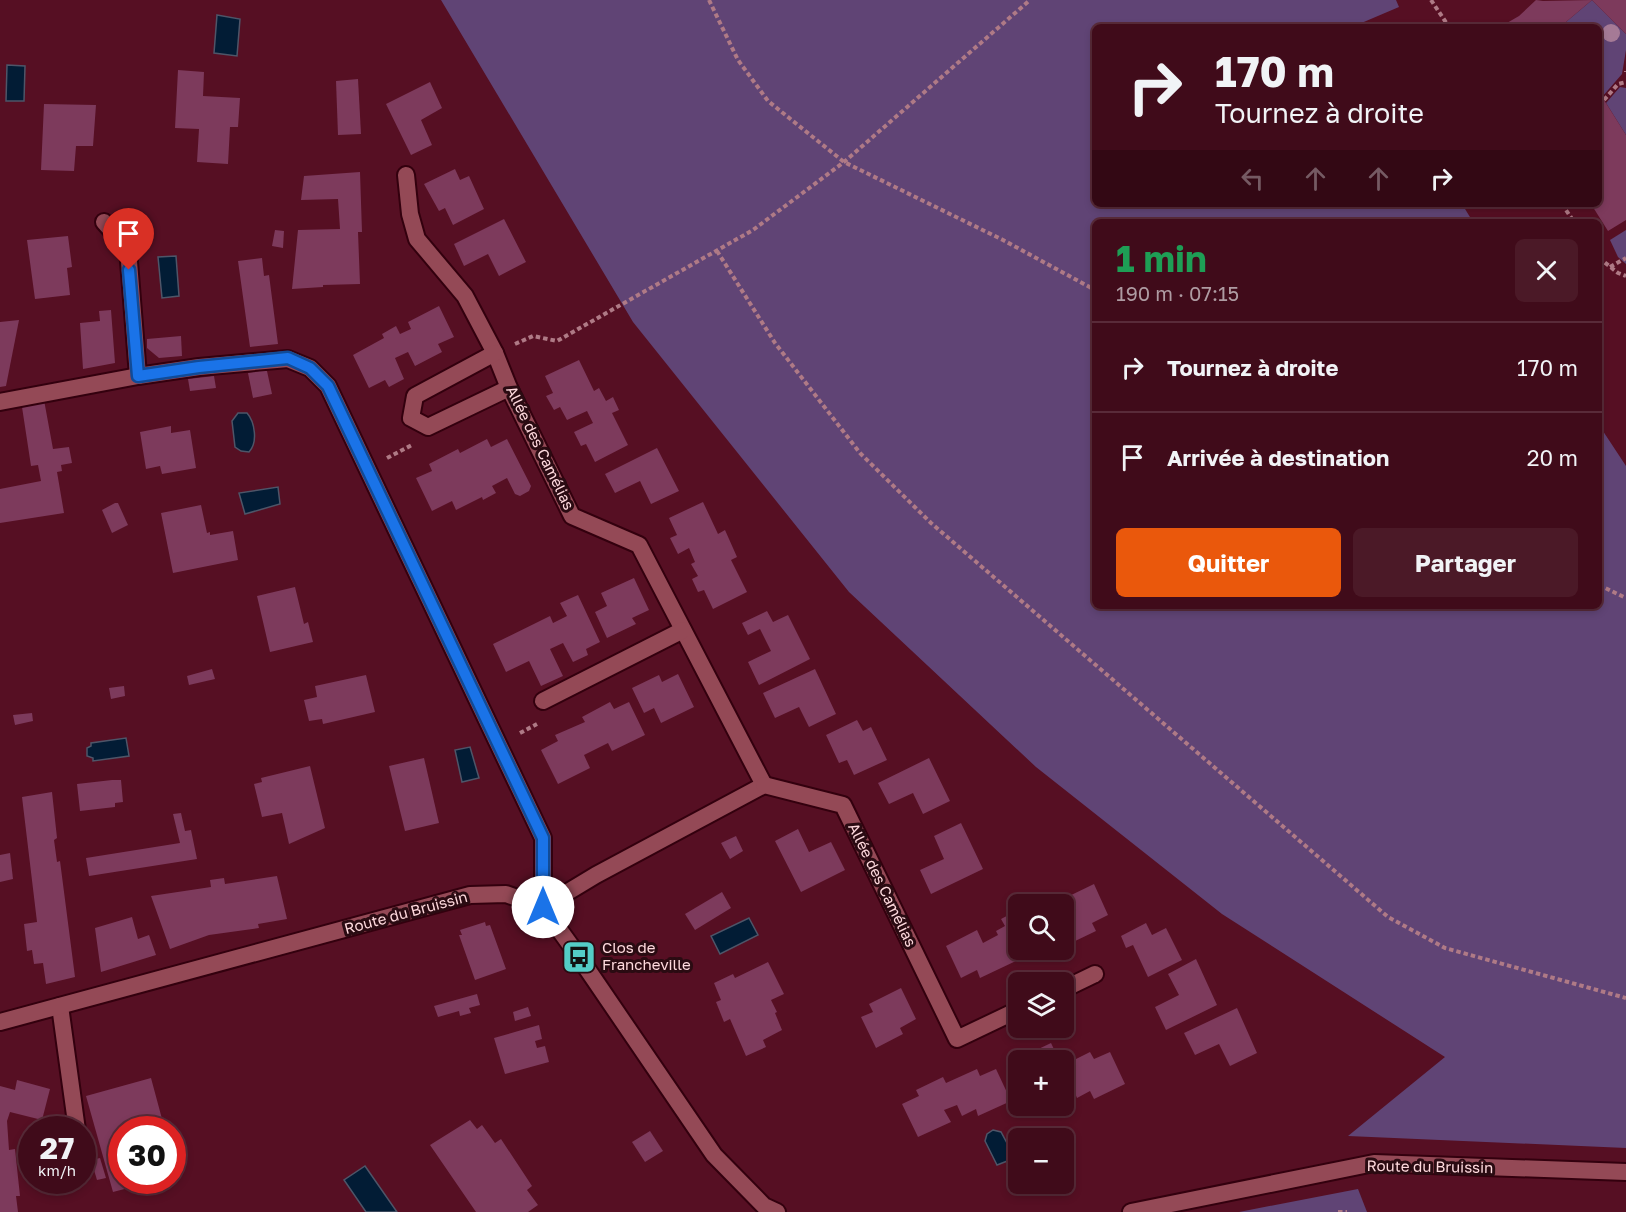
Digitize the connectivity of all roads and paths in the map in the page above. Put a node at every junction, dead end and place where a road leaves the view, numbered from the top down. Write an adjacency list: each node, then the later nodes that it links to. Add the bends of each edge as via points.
1 (709, 0): 8 (path, via 738,60 768,101)
2 (1030, 0): 8 (path)
3 (1431, 0): 4 (path)
4 (1447, 24)
5 (1626, 77): 6 (path)
6 (1626, 82): 7 (path, via 1618,84)
7 (1604, 100)
8 (844, 162): 11 (path, via 753,230); 16 (path)
9 (406, 174): 17 (street, Allée des Camélias, via 417,239 465,297)
10 (104, 222): 18 (street, via 128,249)
11 (717, 251): 17 (path, via 557,341 532,336); 29 (path, via 775,343 860,453 931,523 1388,917 1444,948)
12 (1626, 258): 14 (path)
13 (1602, 260): 14 (path)
14 (1610, 267): 15 (path)
15 (1626, 276)
16 (1092, 288)
17 (495, 352): 19 (street, Allée des Camélias); 19 (street, via 416,396 411,418 428,427)
18 (138, 376): 20 (street); 26 (street, via 288,358 310,368 328,386 543,838)
19 (509, 388): 23 (street, Allée des Camélias, via 572,516 639,545)
20 (0, 402)
21 (1602, 586): 22 (path)
22 (1626, 598)
23 (683, 630): 24 (street); 25 (street, Allée des Camélias)
24 (543, 700)
25 (764, 785): 26 (street); 31 (street, Allée des Camélias, via 843,804 957,1040)
26 (543, 907): 30 (street, Route du Bruissin, via 506,894 470,895); 35 (street, via 714,1155 764,1206)
27 (1095, 974): 28 (street)
28 (1074, 984)
29 (1626, 998)
30 (60, 1006): 32 (street, Route du Bruissin); 33 (street)
31 (1008, 1015)
32 (0, 1022)
33 (75, 1116)
34 (1626, 1172): 36 (street, Route du Bruissin, via 1374,1163)
35 (777, 1212)
36 (1131, 1212)
37 (1338, 1212): 38 (path)
38 (1347, 1212)

